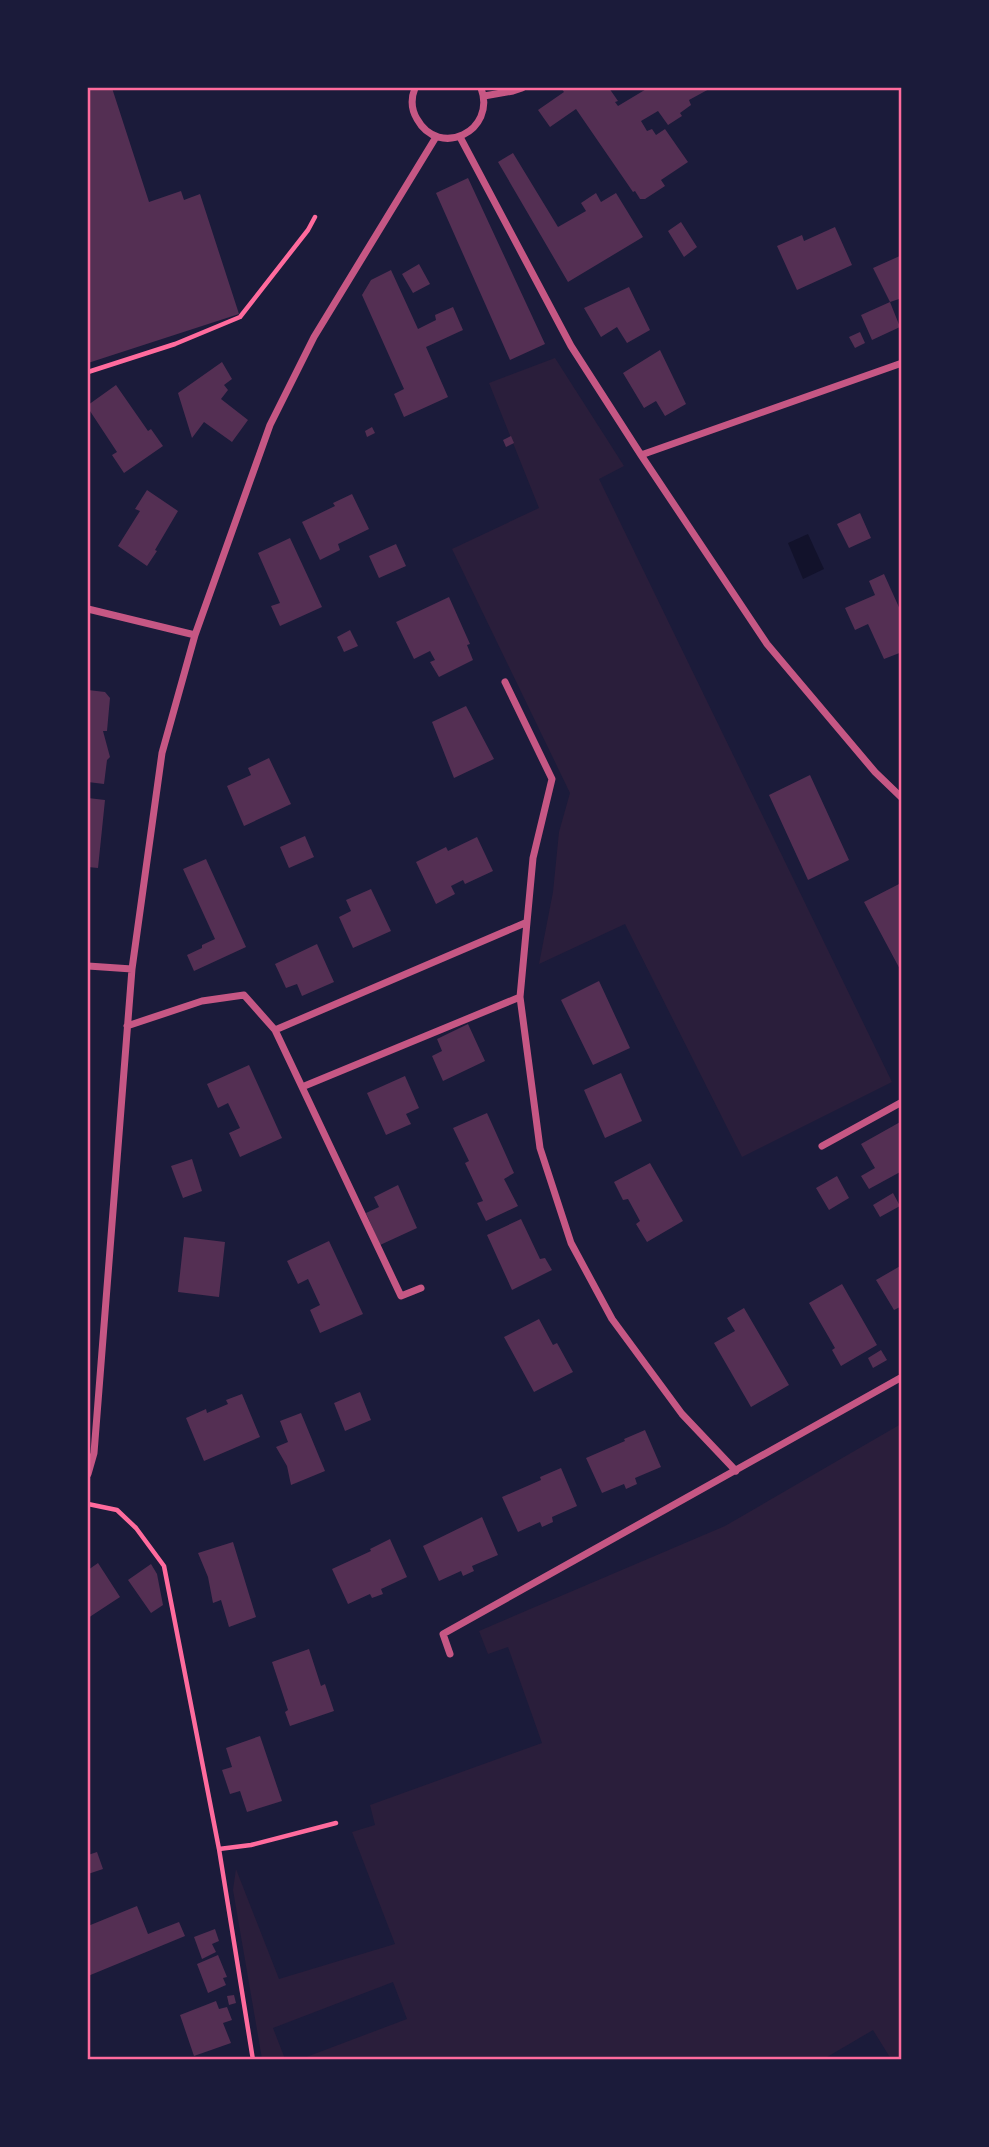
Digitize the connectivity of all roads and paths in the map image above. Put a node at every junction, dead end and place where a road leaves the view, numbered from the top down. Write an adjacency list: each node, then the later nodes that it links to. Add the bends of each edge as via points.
1 (415, 88): 5 (street, via 414,114)
2 (481, 88): 4 (street)
3 (522, 88): 4 (street)
4 (484, 96): 6 (street, via 482,117)
5 (436, 137): 6 (street); 12 (street, via 314,337 270,425)
6 (460, 137): 10 (street, via 571,346)
7 (316, 217): 9 (path, via 240,317)
8 (901, 363): 10 (street)
9 (88, 372)
10 (641, 455): 14 (street, via 767,644)
11 (88, 609): 12 (street)
12 (194, 635): 17 (street, via 162,753)
13 (505, 682): 15 (street, via 552,779 533,859)
14 (901, 798)
15 (525, 923): 18 (street); 20 (street)
16 (88, 966): 17 (street)
17 (132, 969): 19 (street)
18 (520, 997): 21 (street); 26 (street, via 540,1148 571,1243 612,1319 682,1414)
19 (127, 1026): 20 (street, via 202,1001 244,995); 27 (street, via 94,1453)
20 (275, 1030): 21 (street)
21 (302, 1087): 24 (street, via 401,1296)
22 (901, 1102): 23 (street)
23 (822, 1146)
24 (421, 1288)
25 (901, 1377): 26 (street)
26 (736, 1471): 29 (street, via 443,1634)
27 (88, 1474)
28 (88, 1504): 31 (path, via 117,1510 164,1566)
29 (450, 1654)
30 (336, 1823): 31 (path)
31 (219, 1849): 32 (path)
32 (253, 2060)

